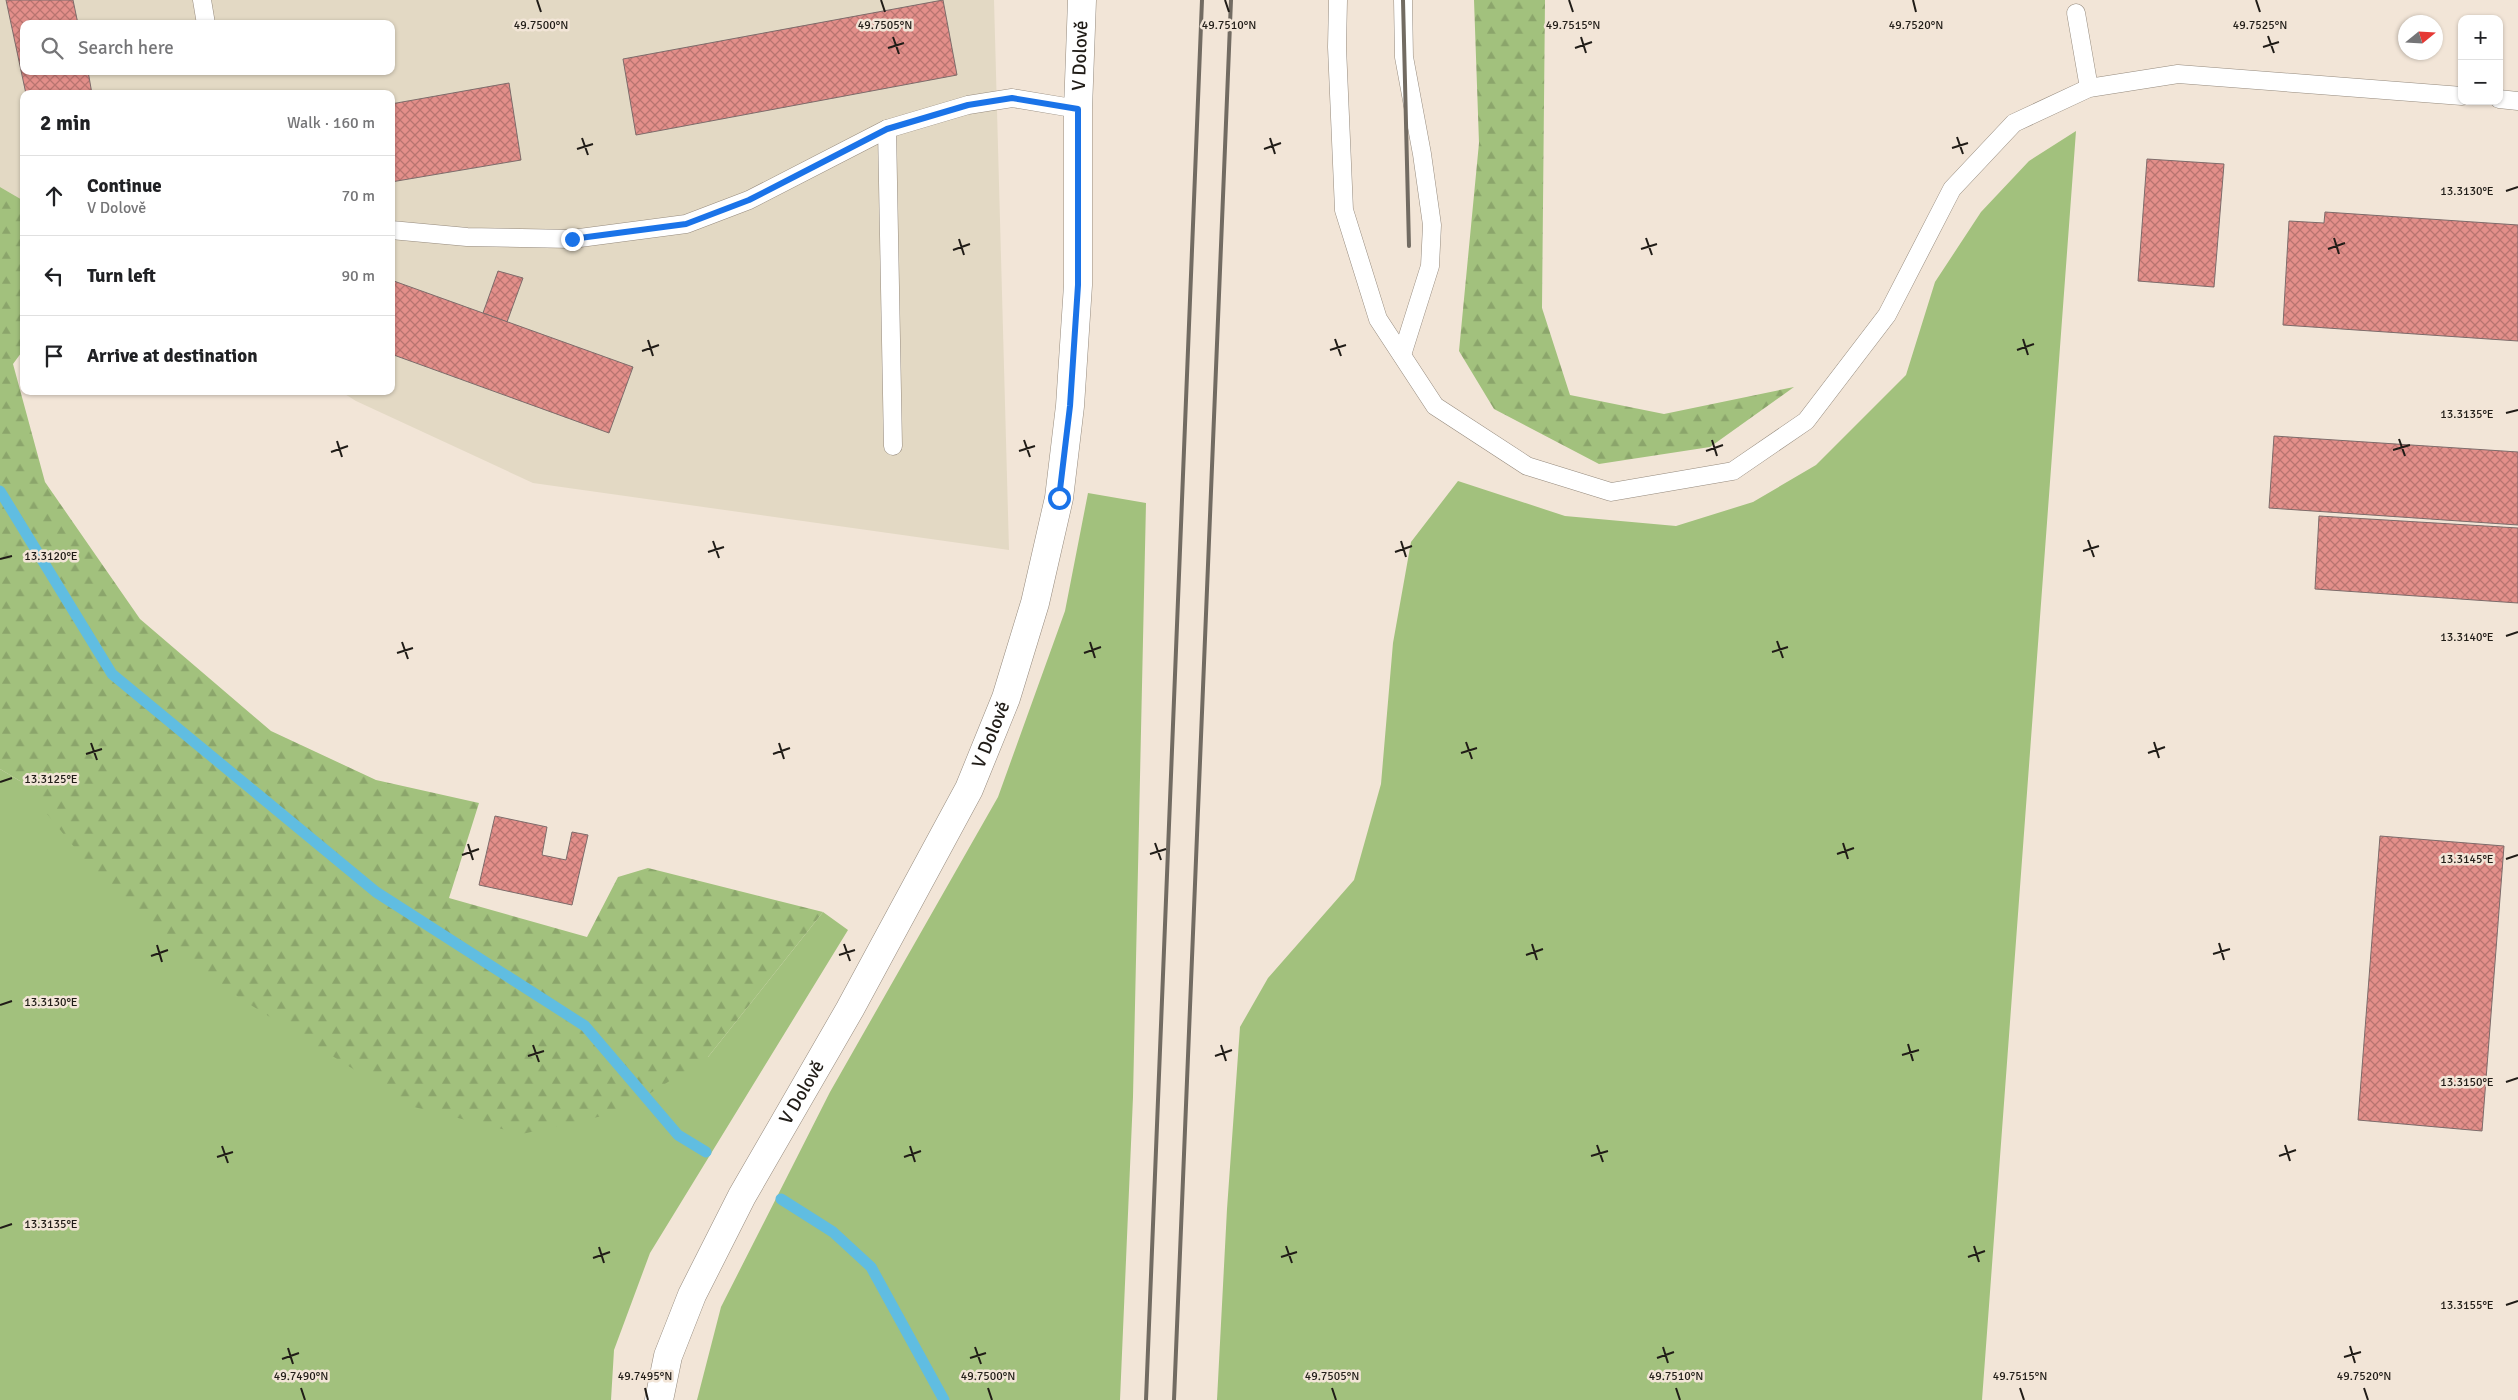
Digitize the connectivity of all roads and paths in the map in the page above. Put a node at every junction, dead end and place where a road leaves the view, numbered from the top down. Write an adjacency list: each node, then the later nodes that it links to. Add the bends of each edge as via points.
1 (202, 0): 6 (lane)
2 (1082, 0): 11 (street, V Dolově)
3 (1338, 0): 14 (lane, via 1344,210 1378,319)
4 (1403, 0): 14 (lane, via 1404,58 1432,225 1430,266)
5 (2076, 13): 7 (lane)
6 (205, 20)
7 (2089, 88): 8 (lane, via 2178,74); 14 (lane, via 2014,123 1952,189 1886,315 1806,421 1733,471 1611,492 1527,466 1435,406)
8 (2458, 96)
9 (2503, 99): 10 (lane)
10 (2518, 101)
11 (1078, 109): 12 (lane, via 1012,98 968,105); 16 (street, V Dolově, via 1078,285 1070,406 1059,498 1035,603 1006,698 969,789 946,835 742,1196 692,1295 668,1356)
12 (887, 129): 13 (lane, via 749,200 686,224 572,239 467,237); 15 (lane)
13 (395, 230)
14 (1402, 355)
15 (893, 446)
16 (659, 1400)

